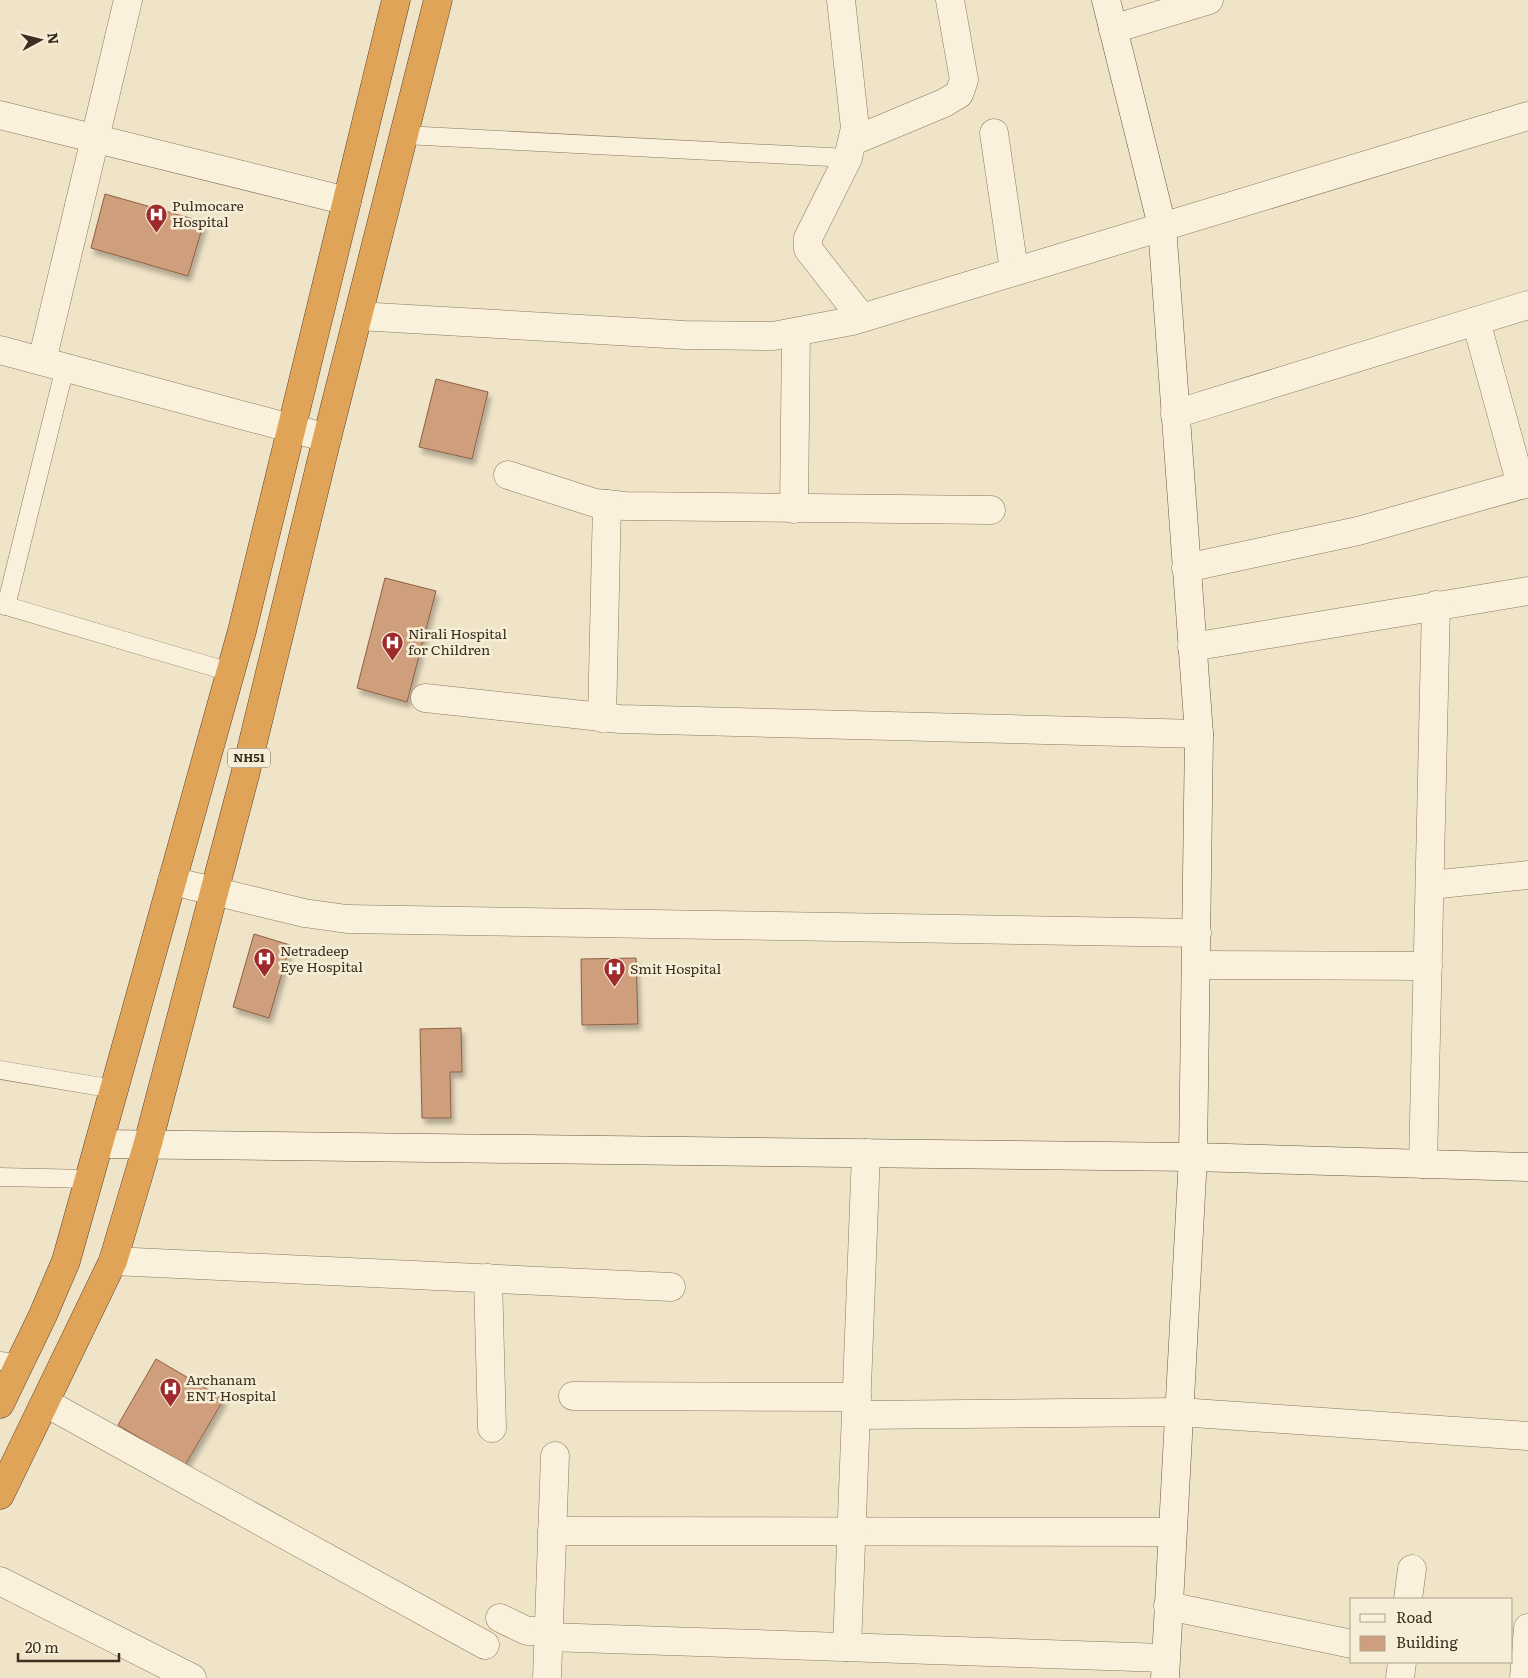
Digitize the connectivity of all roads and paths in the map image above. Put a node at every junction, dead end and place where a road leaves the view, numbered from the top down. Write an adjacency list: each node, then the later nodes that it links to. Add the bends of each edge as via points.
1 (128, 0): 13 (street)
2 (396, 0): 15 (highway, NH51)
3 (438, 0): 12 (highway, NH51)
4 (841, 0): 14 (street, via 856,128)
5 (1106, 0): 8 (street)
6 (1209, 0): 8 (street)
7 (954, 1): 14 (street, via 964,80 959,94)
8 (1113, 29): 16 (street)
9 (0, 116): 13 (street)
10 (1528, 116): 16 (street)
11 (994, 133): 17 (street)
12 (404, 135): 14 (lane); 19 (highway, NH51)
13 (95, 139): 15 (street); 24 (street)
14 (850, 149): 20 (street, via 808,238 808,248)
15 (347, 201): 26 (highway, NH51)
16 (1162, 226): 17 (street); 25 (street)
17 (1014, 270): 20 (street)
18 (1528, 305): 21 (street)
19 (358, 316): 22 (street, via 684,335 773,336); 27 (highway, NH51)
20 (862, 318): 22 (street)
21 (1476, 321): 25 (street); 29 (street)
22 (796, 332): 31 (street)
23 (0, 350): 24 (street)
24 (54, 364): 26 (street); 35 (lane)
25 (1175, 414): 33 (street)
26 (291, 428): 27 (street); 38 (highway, NH51)
27 (327, 438): 45 (highway, NH51)
28 (508, 475): 30 (street)
29 (1525, 484): 33 (street, via 1358,531)
30 (607, 504): 31 (street); 40 (street)
31 (794, 509): 32 (street)
32 (991, 510)
33 (1186, 568): 37 (street)
34 (1528, 591): 36 (street)
35 (3, 605): 38 (lane)
36 (1436, 605): 37 (street); 44 (street)
37 (1192, 647): 41 (street)
38 (230, 672): 43 (highway, NH51)
39 (425, 698): 40 (street)
40 (602, 718): 41 (street)
41 (1199, 734): 46 (street)
42 (1528, 875): 44 (street)
43 (172, 881): 45 (street); 50 (highway, NH51)
44 (1430, 885): 48 (street)
45 (214, 891): 46 (street, via 304,913 347,919); 51 (highway, NH51)
46 (1197, 934): 47 (street)
47 (1197, 965): 48 (street); 54 (street)
48 (1428, 966): 55 (street)
49 (0, 1070): 50 (lane)
50 (114, 1090): 52 (highway, NH51)
51 (148, 1143): 52 (street); 53 (street); 59 (highway, NH51)
52 (99, 1144): 58 (highway, NH51)
53 (866, 1153): 54 (street); 66 (street)
54 (1193, 1157): 55 (street); 67 (street)
55 (1423, 1164): 56 (street)
56 (1528, 1167)
57 (0, 1177): 58 (lane)
58 (89, 1179): 62 (highway, NH51, via 66,1261)
59 (113, 1261): 60 (street); 64 (highway, NH51)
60 (488, 1278): 61 (street); 68 (street)
61 (671, 1287)
62 (10, 1362): 65 (highway, NH51)
63 (573, 1396): 66 (street)
64 (46, 1403): 71 (highway, NH51); 84 (street)
65 (0, 1404)
66 (857, 1406): 67 (street); 72 (street)
67 (1179, 1412): 69 (street); 74 (street)
68 (492, 1428)
69 (1528, 1436)
70 (555, 1456): 73 (street)
71 (0, 1495)
72 (853, 1530): 73 (street); 74 (street); 86 (street)
73 (552, 1531): 83 (street)
74 (1172, 1532): 78 (street)
75 (1412, 1569): 77 (street)
76 (0, 1581): 89 (street)
77 (1408, 1598)
78 (1168, 1606): 85 (street); 88 (street)
79 (1528, 1614): 80 (street)
80 (1513, 1615)
81 (500, 1618): 83 (street, via 527,1631)
82 (1528, 1628): 92 (street)
83 (549, 1634): 86 (street); 90 (street)
84 (485, 1644)
85 (1350, 1644)
86 (847, 1647): 88 (street)
87 (1402, 1663): 91 (street)
88 (1165, 1668)
89 (192, 1678)
90 (547, 1678)
91 (1400, 1678)
92 (1524, 1678)

